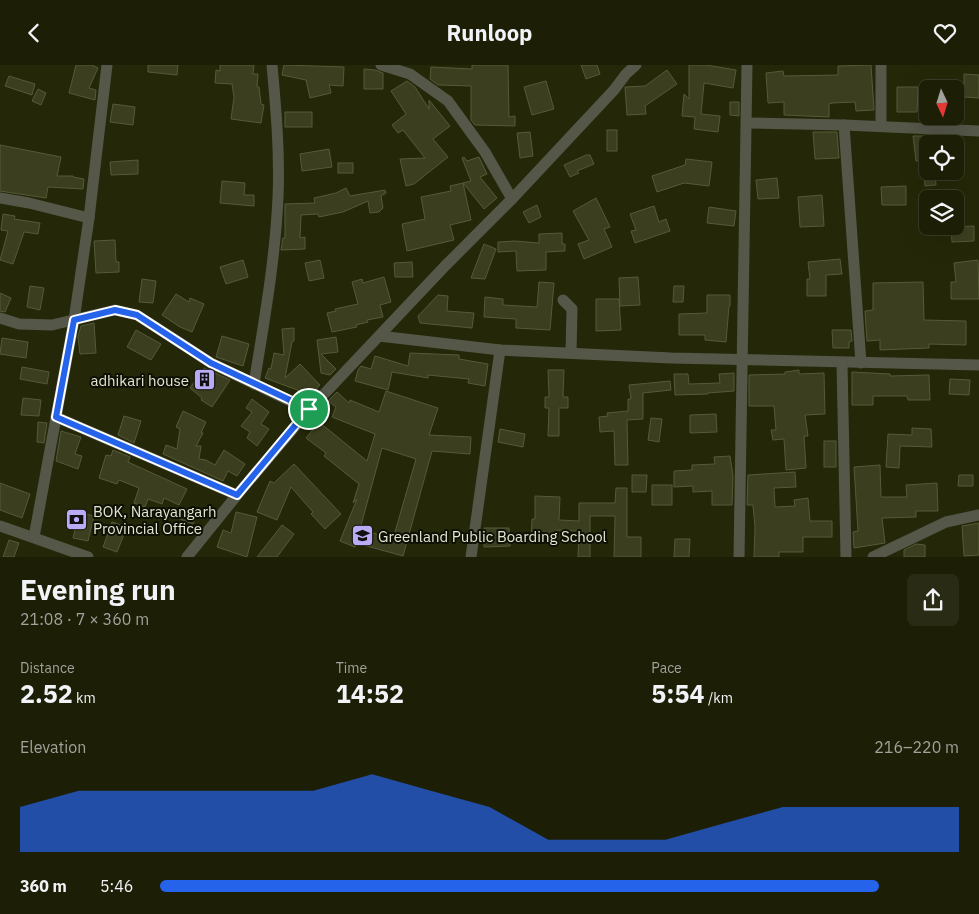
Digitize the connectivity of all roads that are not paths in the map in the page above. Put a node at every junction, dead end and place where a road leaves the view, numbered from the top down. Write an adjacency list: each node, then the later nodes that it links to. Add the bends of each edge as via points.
1 (107, 65): 14 (street)
2 (272, 65): 25 (street, via 278,197 272,273)
3 (381, 65): 13 (street, via 410,74 448,101 485,152)
4 (636, 65): 7 (street)
5 (747, 65): 8 (street)
6 (881, 65): 10 (street)
7 (626, 69): 13 (street, via 614,90)
8 (747, 123): 9 (street); 21 (street)
9 (844, 125): 10 (street); 23 (street)
10 (881, 126): 11 (street)
11 (979, 131)
12 (0, 198): 14 (street)
13 (512, 199): 18 (street)
14 (89, 218): 17 (street)
15 (563, 300): 20 (street, via 572,309)
16 (0, 318): 17 (street, via 37,325)
17 (74, 320): 25 (street, via 115,310 137,315 211,363); 27 (street)
18 (379, 336): 19 (street); 26 (street)
19 (500, 350): 20 (street); 34 (street)
20 (571, 353): 21 (street)
21 (743, 361): 22 (street); 35 (street)
22 (842, 363): 23 (street); 36 (street)
23 (861, 363): 24 (street)
24 (979, 365)
25 (254, 384): 26 (street)
26 (309, 409): 28 (street)
27 (56, 417): 28 (street); 31 (street)
28 (237, 495): 33 (street)
29 (979, 515): 37 (street, via 946,522)
30 (0, 525): 31 (street)
31 (34, 537): 32 (street)
32 (88, 557)
33 (187, 557)
34 (471, 557)
35 (739, 557)
36 (846, 557)
37 (873, 557)

